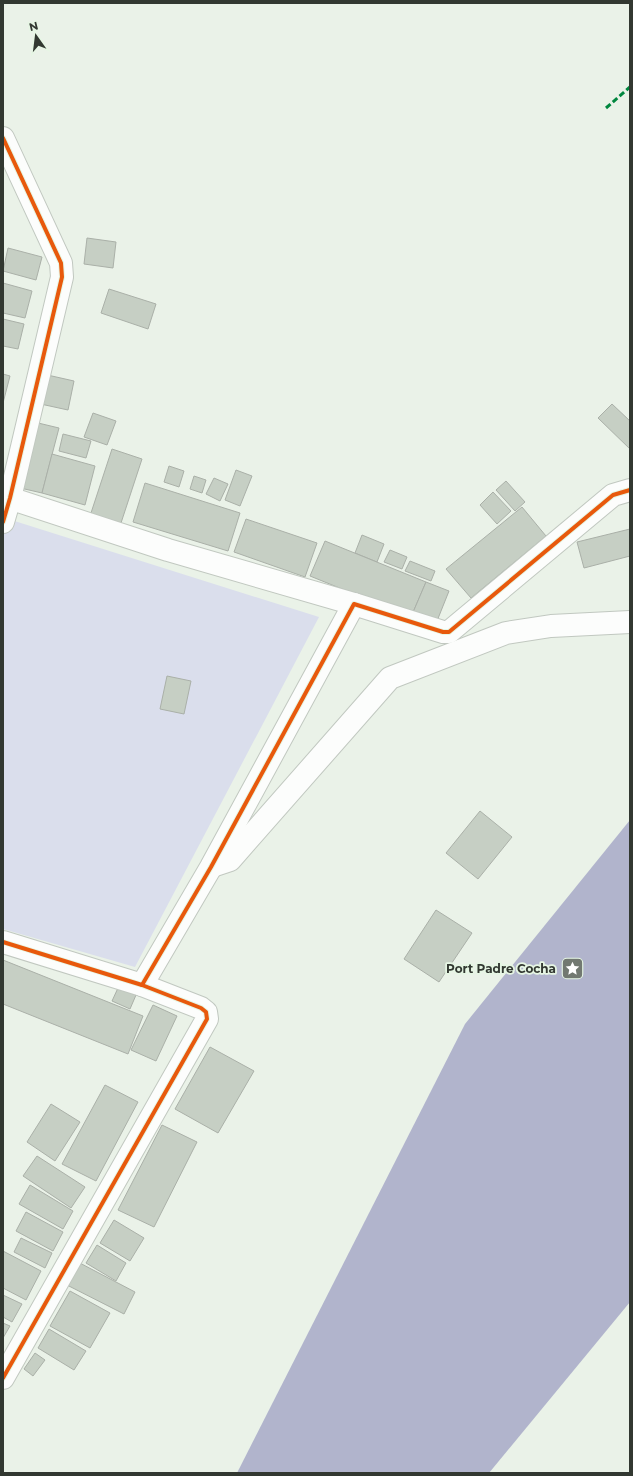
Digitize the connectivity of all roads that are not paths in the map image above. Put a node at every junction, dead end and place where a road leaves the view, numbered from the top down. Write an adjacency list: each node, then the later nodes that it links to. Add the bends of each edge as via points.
1 (3, 138): 3 (street, via 62,263 62,277)
2 (630, 490): 5 (street, via 613,496 449,632)
3 (7, 497): 4 (street); 5 (street, via 168,550)
4 (3, 522)
5 (354, 604): 7 (street)
6 (630, 622): 7 (street, via 551,626 506,633 390,678 230,860)
7 (211, 867): 9 (street)
8 (3, 942): 9 (street)
9 (142, 985): 10 (street, via 201,1008 206,1012 207,1019)
10 (3, 1378)

